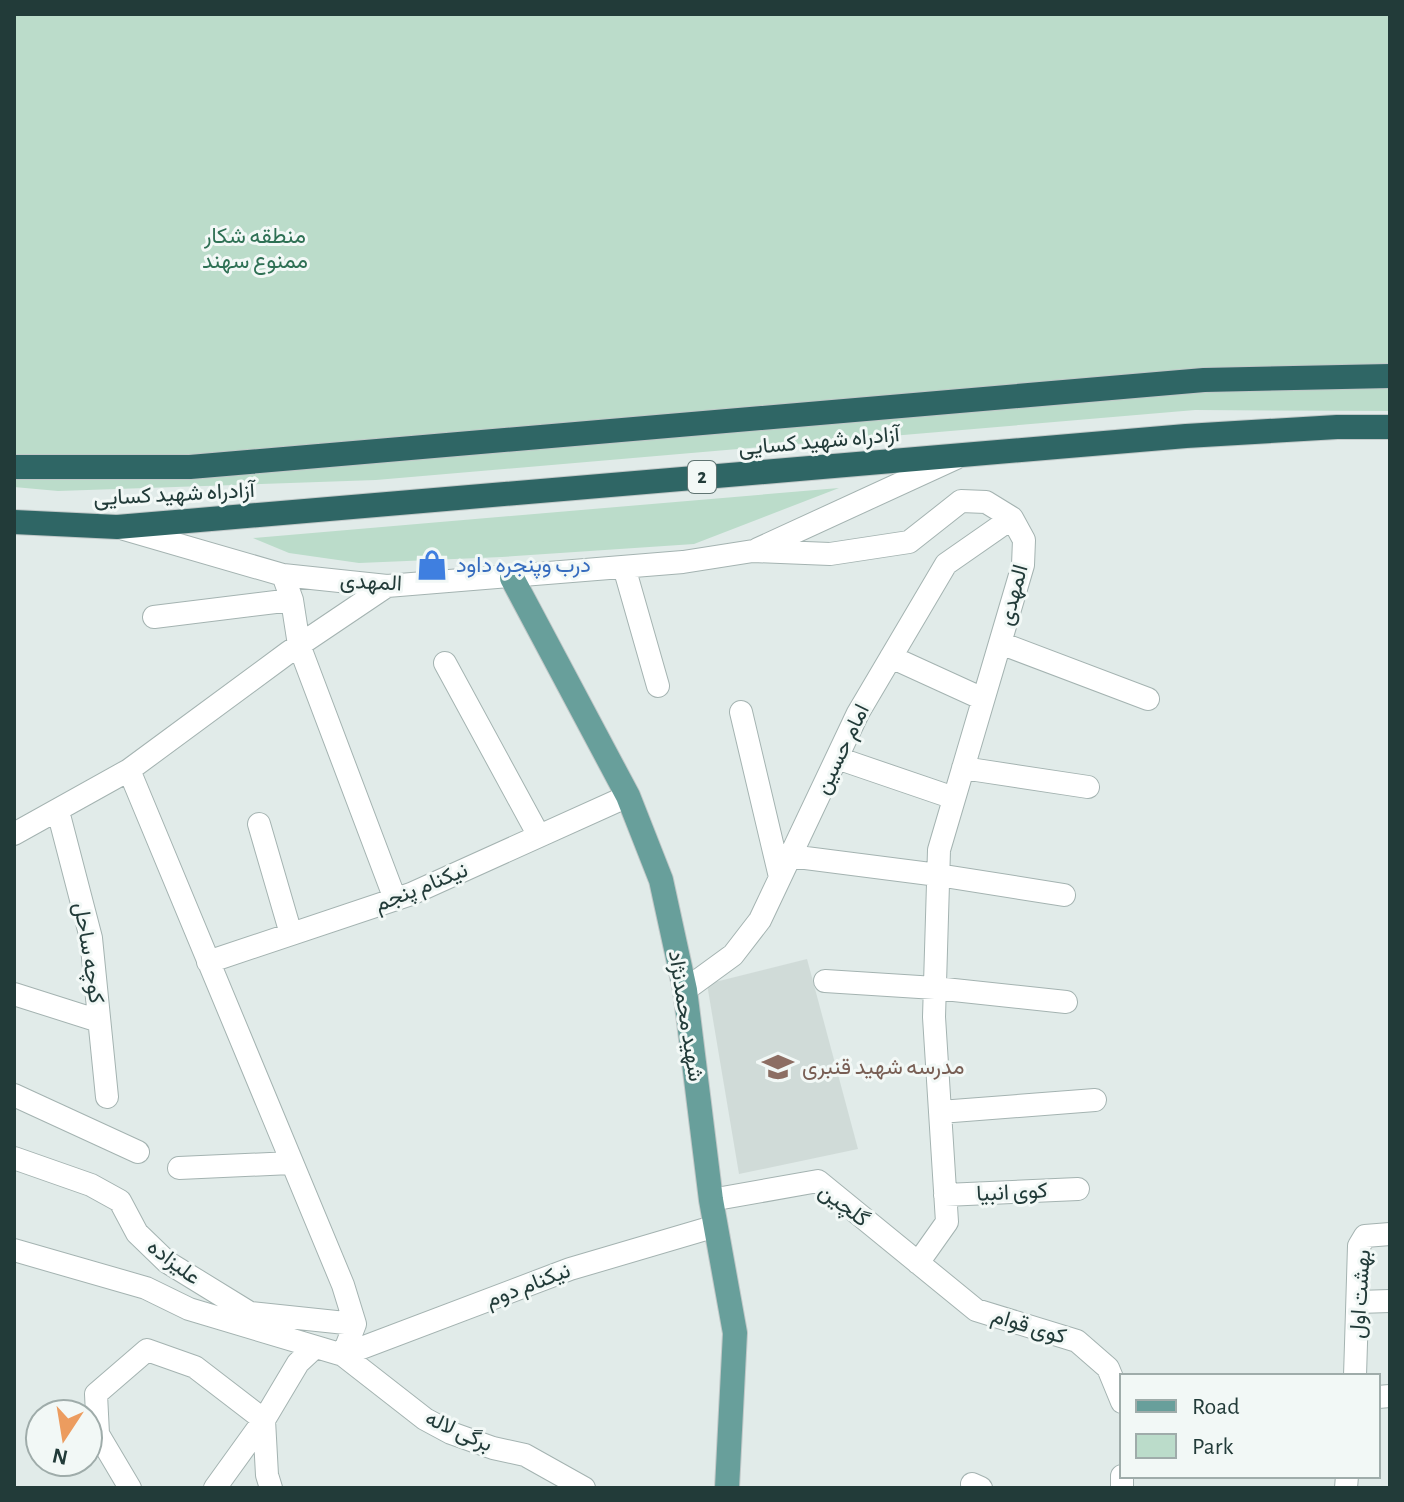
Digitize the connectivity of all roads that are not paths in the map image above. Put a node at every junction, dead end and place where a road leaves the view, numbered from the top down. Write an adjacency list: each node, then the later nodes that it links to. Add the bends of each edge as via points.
1 (1390, 376): 4 (highway, آزادراه شهید کسایی, via 1204,380 190,467)
2 (1390, 427): 3 (highway, آزادراه شهید کسایی / 2, via 1201,435)
3 (961, 456): 7 (highway, آزادراه شهید کسایی / 2); 8 (street)
4 (14, 467)
5 (1012, 518): 8 (street, المهدی, via 986,502 961,501 909,542 830,554); 15 (street, المهدی, via 1024,540 1023,565); 17 (street, امام حسین, via 946,564)
6 (14, 522): 7 (highway, آزادراه شهید کسایی / 2)
7 (117, 527): 10 (street, المهدی)
8 (753, 551): 9 (street, المهدی)
9 (624, 567): 11 (street, المهدی); 19 (street)
10 (283, 575): 12 (street, المهدی); 13 (street)
11 (512, 578): 12 (street, المهدی); 27 (main road, شهید محمدنژاد)
12 (387, 586): 16 (street)
13 (292, 600): 14 (street); 16 (street)
14 (154, 617)
15 (1000, 643): 20 (street, المهدی); 21 (street)
16 (299, 645): 25 (street); 37 (street)
17 (891, 657): 20 (street); 23 (street, امام حسین)
18 (445, 663): 32 (street)
19 (658, 686)
20 (983, 699): 24 (street, المهدی)
21 (1148, 699)
22 (741, 712): 35 (street)
23 (837, 758): 28 (street); 33 (street, امام حسین)
24 (963, 768): 26 (street); 28 (street, المهدی)
25 (129, 770): 29 (street); 39 (street)
26 (1088, 787)
27 (628, 796): 32 (street, نیکنام پنجم); 42 (main road, شهید محمدنژاد, via 661,880)
28 (954, 798): 34 (street, المهدی, via 939,850)
29 (58, 811): 31 (street); 45 (street, کوچه ساحل, via 91,938)
30 (259, 824): 38 (street)
31 (14, 834)
32 (539, 836): 37 (street, نیکنام پنجم)
33 (790, 856): 34 (street); 35 (street, امام حسین)
34 (938, 875): 36 (street); 41 (street, المهدی)
35 (780, 877): 42 (street, امام حسین, via 760,920 733,955)
36 (1064, 895)
37 (395, 899): 38 (street, نیکنام پنجم)
38 (291, 934): 39 (street, نیکنام پنجم)
39 (208, 962): 52 (street)
40 (825, 981): 41 (street)
41 (935, 988): 44 (street); 49 (street, المهدی)
42 (685, 990): 56 (main road, شهید محمدنژاد)
43 (14, 994): 45 (street)
44 (1066, 1002)
45 (99, 1021): 47 (street, کوچه ساحل)
46 (14, 1095): 50 (street)
47 (107, 1097)
48 (1095, 1100): 49 (street)
49 (940, 1112): 55 (street, المهدی)
50 (138, 1152)
51 (14, 1158): 63 (street, علیزاده, via 120,1201 137,1233 167,1262 250,1313)
52 (291, 1163): 53 (street); 63 (street)
53 (179, 1168)
54 (1078, 1189): 55 (street, کوی انبیا)
55 (945, 1195): 60 (street, المهدی, via 947,1222)
56 (711, 1200): 57 (main road, شهید محمدنژاد); 60 (street, گلچین, via 818,1181)
57 (716, 1226): 65 (street, نیکنام دوم, via 570,1269); 73 (main road, شهید محمدنژاد, via 735,1333)
58 (1390, 1234): 62 (street, بهشت اول, via 1365,1236 1359,1246)
59 (14, 1250): 64 (street, via 146,1288 189,1309)
60 (918, 1263): 67 (street, کوی قوام, via 976,1310 1077,1341 1108,1368)
61 (1390, 1301): 62 (street)
62 (1358, 1302): 66 (street, بهشت اول)
63 (355, 1324): 65 (street)
64 (313, 1349): 65 (street); 68 (street, via 298,1363)
65 (343, 1355): 72 (street, برگی لاله, via 425,1419 451,1433 525,1455)
66 (1355, 1374)
67 (1120, 1397)
68 (264, 1420): 69 (street, via 195,1367 147,1350 96,1394 98,1434); 70 (street); 71 (street)
69 (130, 1488)
70 (215, 1488)
71 (271, 1488)
72 (584, 1488)
73 (727, 1488)

